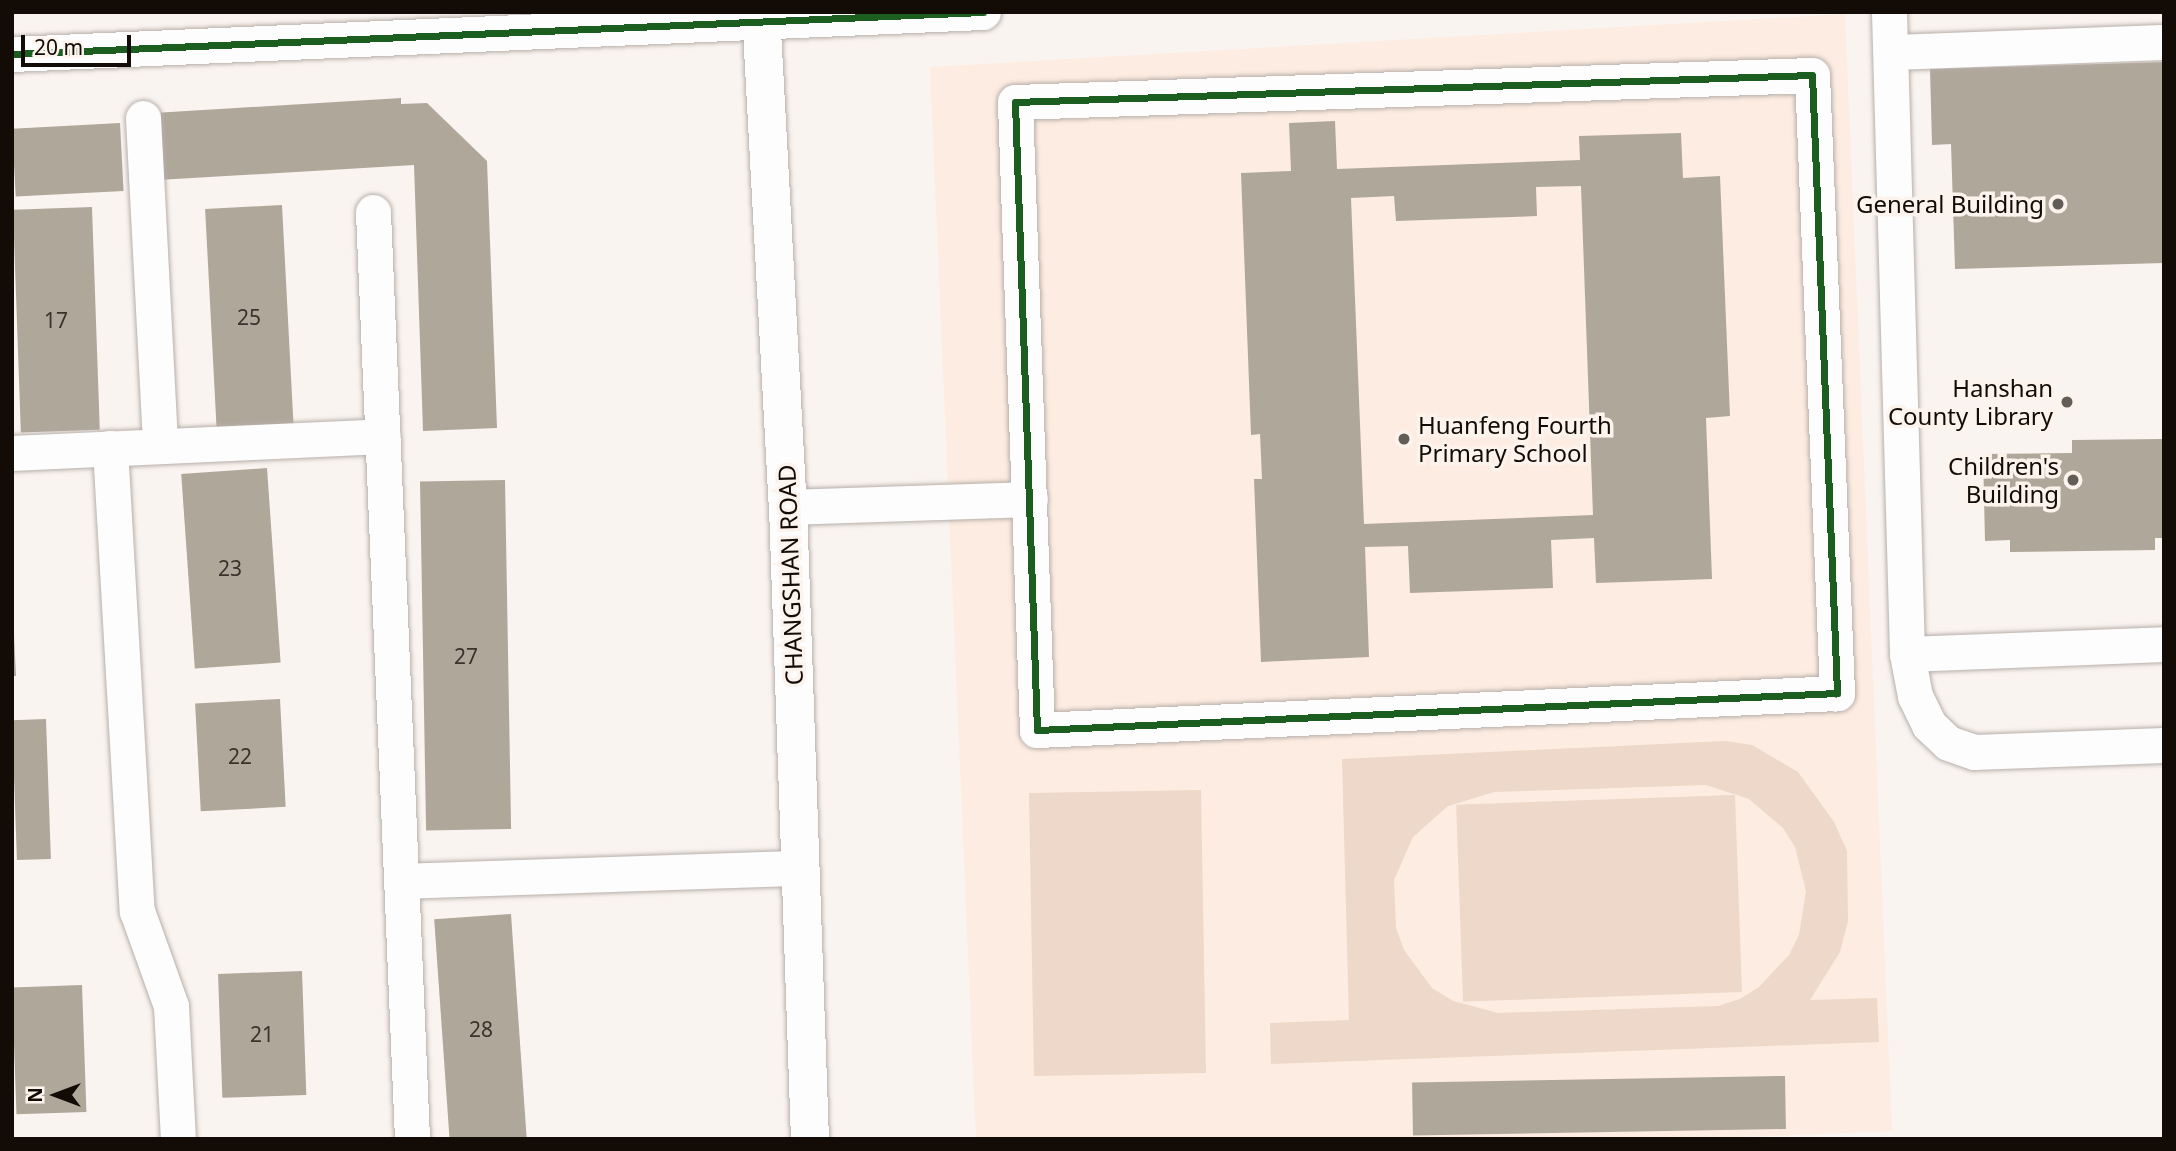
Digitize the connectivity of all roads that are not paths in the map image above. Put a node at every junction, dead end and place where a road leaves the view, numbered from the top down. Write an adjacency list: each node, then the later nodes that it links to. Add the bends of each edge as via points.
1 (983, 12): 3 (street)
2 (1889, 12): 5 (street)
3 (761, 17): 6 (street); 14 (street, CHANGSHAN ROAD)
4 (2164, 42): 5 (street)
5 (1891, 52): 16 (street)
6 (12, 54)
7 (144, 118): 10 (street)
8 (373, 212): 9 (street)
9 (383, 436): 10 (street); 19 (street)
10 (160, 446): 11 (street)
11 (110, 449): 12 (street); 20 (street, via 137,911 171,1006)
12 (12, 453)
13 (1030, 499): 13 (street, via 1037,730 1837,693 1812,75 1016,102); 14 (street)
14 (788, 507): 18 (street, CHANGSHAN ROAD)
15 (2164, 644): 16 (street)
16 (1907, 654): 17 (street, via 1915,696 1929,724 1948,743 1974,752)
17 (2164, 745)
18 (799, 868): 19 (street); 22 (street, CHANGSHAN ROAD)
19 (401, 881): 21 (street)
20 (178, 1139)
21 (412, 1139)
22 (810, 1139)

